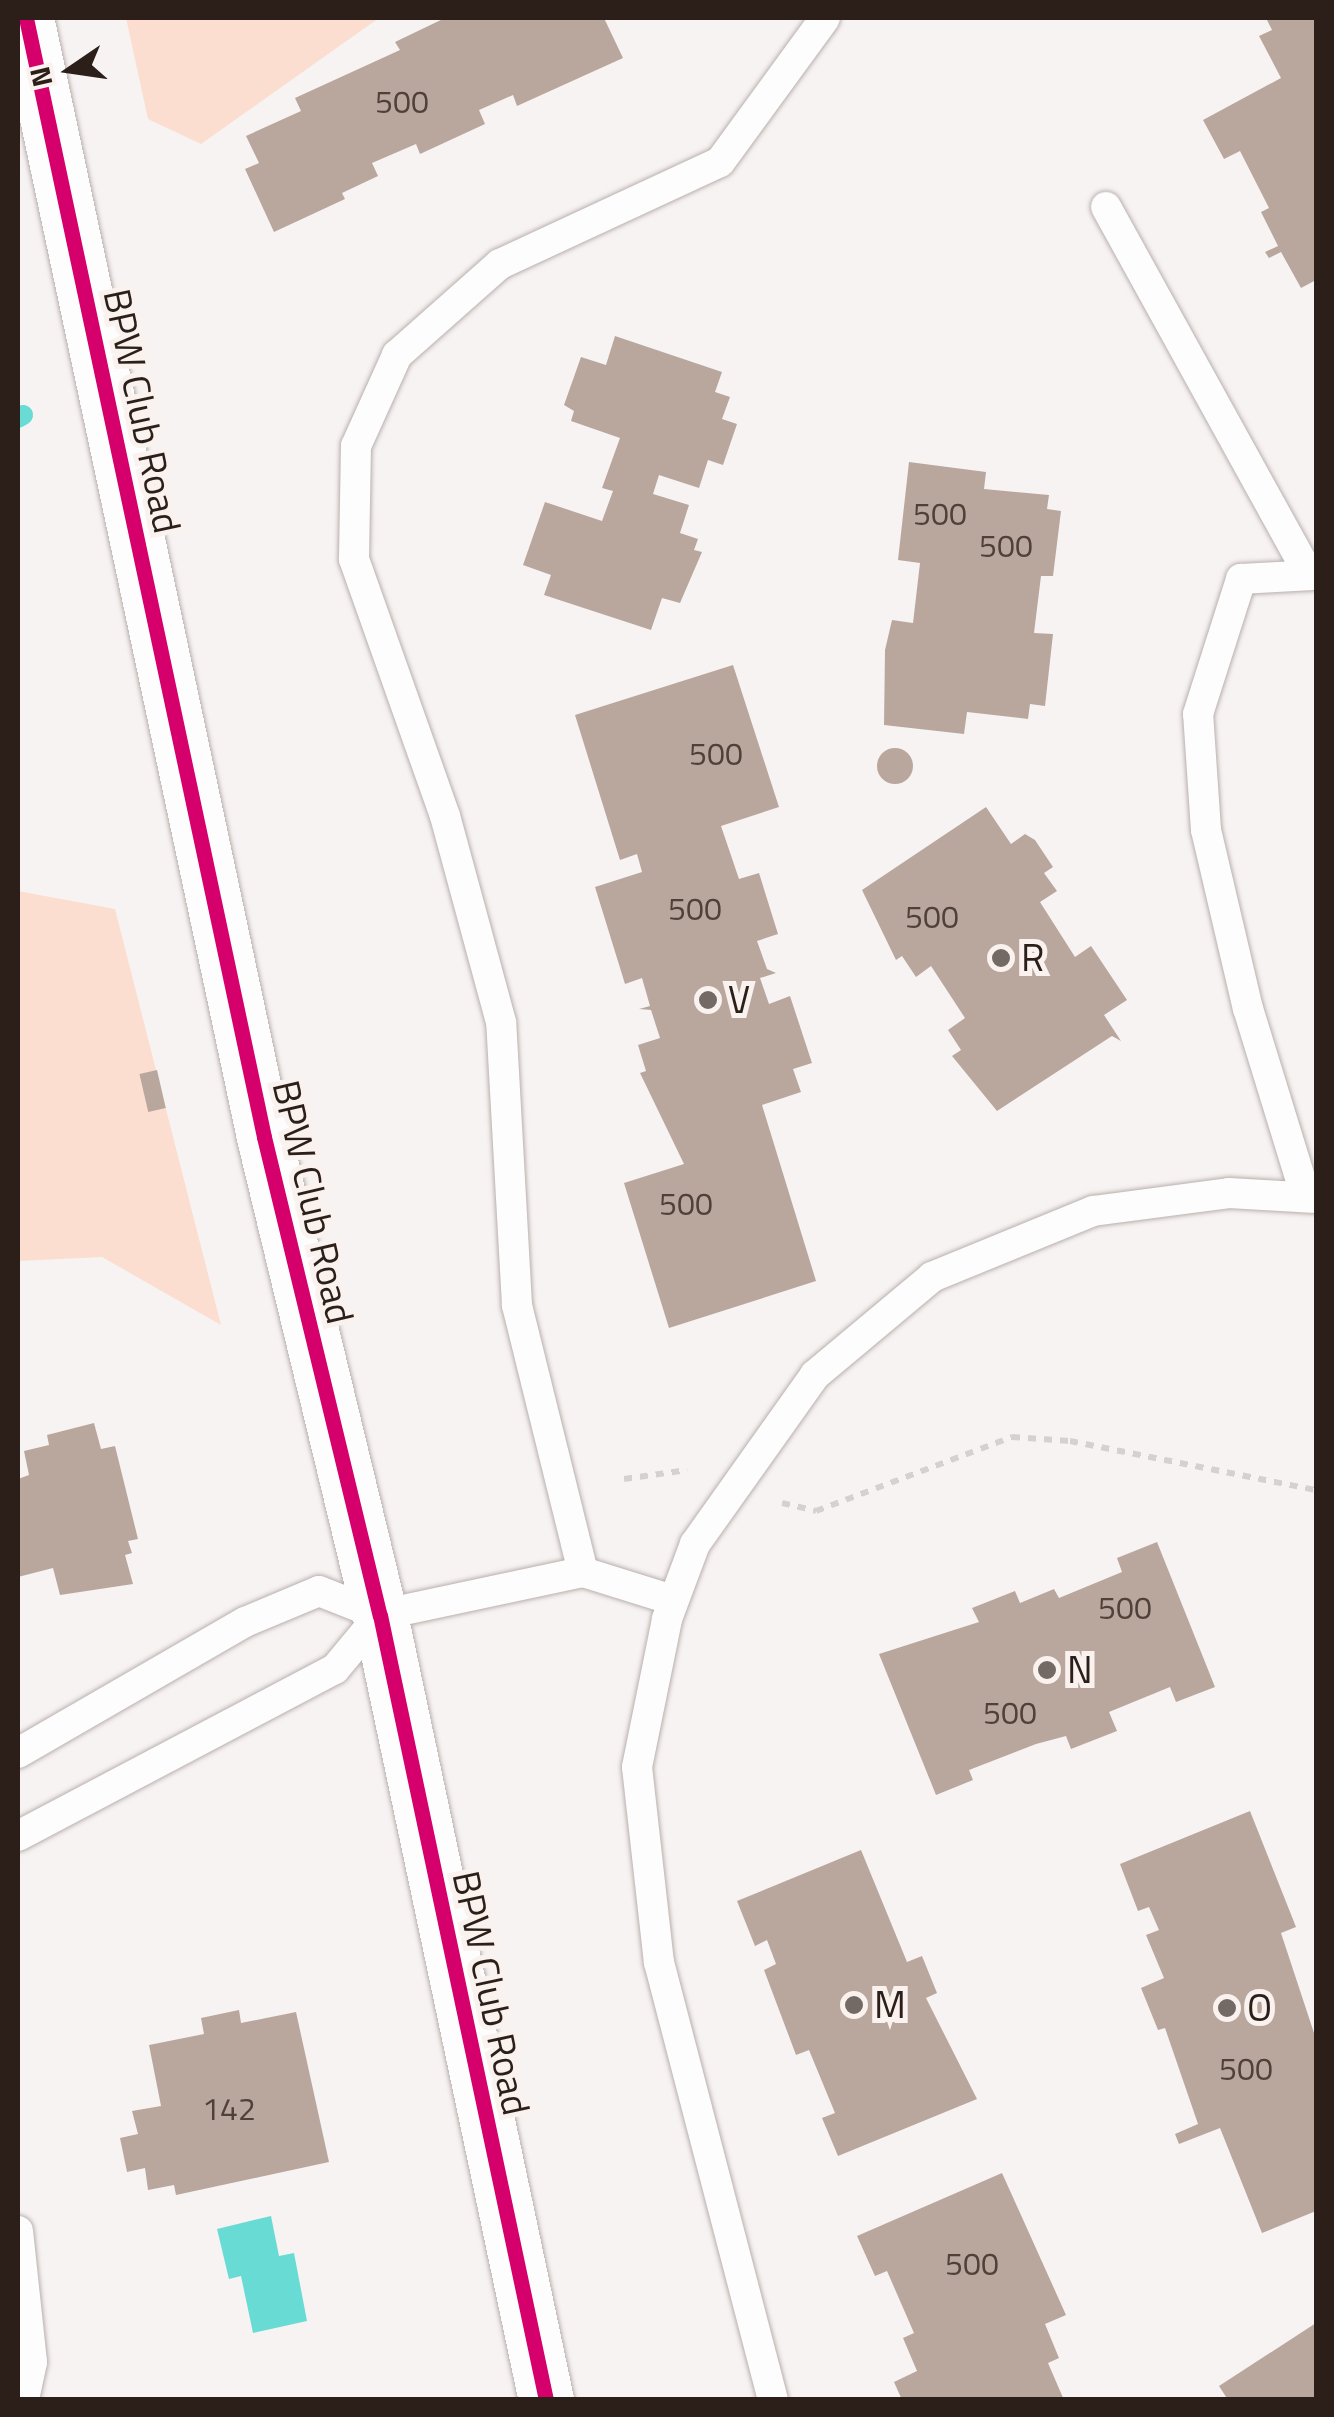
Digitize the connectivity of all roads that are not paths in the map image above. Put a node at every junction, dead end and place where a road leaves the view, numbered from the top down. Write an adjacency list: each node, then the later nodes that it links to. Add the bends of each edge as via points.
1 (26, 18): 8 (street, BPW Club Road, via 264,1137)
2 (825, 18): 6 (lane, via 720,162 500,264 398,355 356,446 354,559 445,816 501,1022 517,1306)
3 (1106, 207): 4 (lane)
4 (1313, 575): 5 (lane, via 1242,579 1198,714 1206,830 1248,1009)
5 (1311, 1198): 7 (lane, via 1229,1193 1093,1211 932,1277 815,1375 695,1544)
6 (583, 1572): 7 (lane); 8 (lane)
7 (673, 1600): 14 (lane, via 637,1767 660,1962)
8 (380, 1616): 9 (lane, via 319,1591 245,1622); 10 (lane, via 335,1670); 13 (street, BPW Club Road)
9 (18, 1752)
10 (18, 1836)
11 (18, 2231): 12 (lane, via 32,2362)
12 (24, 2400)
13 (546, 2400)
14 (774, 2400)

